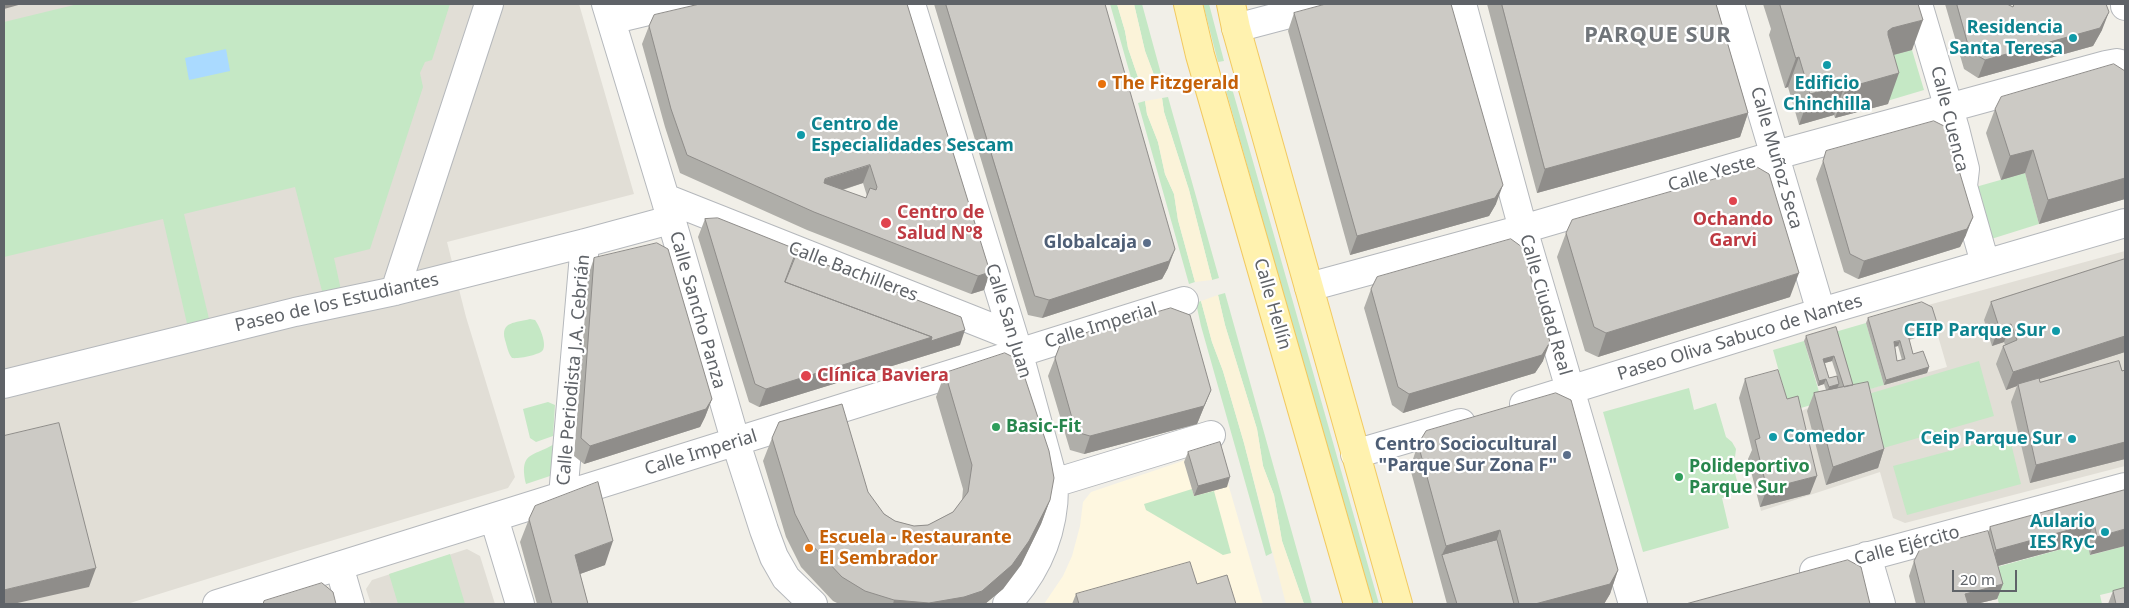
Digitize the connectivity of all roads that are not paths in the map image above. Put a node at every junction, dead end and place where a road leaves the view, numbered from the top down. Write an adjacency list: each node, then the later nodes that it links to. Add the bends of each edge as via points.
1 (488, 4): 20 (street)
2 (678, 4): 9 (street)
3 (911, 4): 23 (street, Calle San Juan)
4 (1188, 4): 41 (main road, Calle Hellín)
5 (1327, 4): 10 (street)
6 (1462, 4): 16 (street, Calle Ciudad Real)
7 (1730, 4): 13 (street, Calle Muñoz Seca)
8 (1918, 4): 12 (street, Calle Cuenca)
9 (608, 12): 14 (street, Calle Sancho Panza)
10 (1233, 16): 19 (main road)
11 (2121, 64): 12 (street, Calle Yeste)
12 (1949, 107): 13 (street, Calle Yeste); 18 (street, Calle Cuenca, via 1965,169 1963,186)
13 (1776, 155): 16 (street, Calle Yeste); 22 (street, Calle Muñoz Seca)
14 (668, 209): 17 (street, Paseo de los Estudiantes); 23 (street, Calle Bachilleres); 27 (street, Calle Sancho Panza)
15 (2125, 223): 18 (street, Paseo Oliva Sabuco de Nantes)
16 (1523, 229): 19 (street, Calle Yeste); 25 (street, Calle Ciudad Real)
17 (586, 243): 20 (street, Paseo de los Estudiantes); 31 (street, Calle Periodista J.A. Cebrián)
18 (1985, 263): 22 (street, Paseo Oliva Sabuco de Nantes)
19 (1309, 287): 28 (main road)
20 (395, 291): 24 (street, Paseo de los Estudiantes, via 295,312)
21 (1184, 300): 23 (street, Calle Imperial)
22 (1821, 312): 25 (street, Paseo Oliva Sabuco de Nantes)
23 (1016, 344): 27 (street, Calle Imperial); 29 (street, Calle San Juan)
24 (4, 384)
25 (1570, 391): 28 (street, Paseo Oliva Sabuco de Nantes); 43 (street, Calle Ciudad Real)
26 (1211, 435): 29 (street)
27 (736, 443): 31 (street, Calle Imperial); 39 (street, Calle Sancho Panza, via 774,556 786,578)
28 (1355, 454): 42 (main road)
29 (1054, 483): 40 (street, Calle San Juan, via 1051,526 1041,554)
30 (2125, 487): 33 (street, Calle Ejército)
31 (563, 496): 32 (street, Calle Imperial)
32 (494, 518): 34 (street, Calle Imperial); 38 (street)
33 (1867, 556): 35 (street, Calle Ejército); 44 (street)
34 (339, 566): 36 (street, Calle Imperial); 37 (street)
35 (1787, 578)
36 (217, 604)
37 (350, 604)
38 (520, 604)
39 (813, 604)
40 (1007, 604)
41 (1358, 604)
42 (1398, 604)
43 (1633, 604)
44 (1881, 604)

